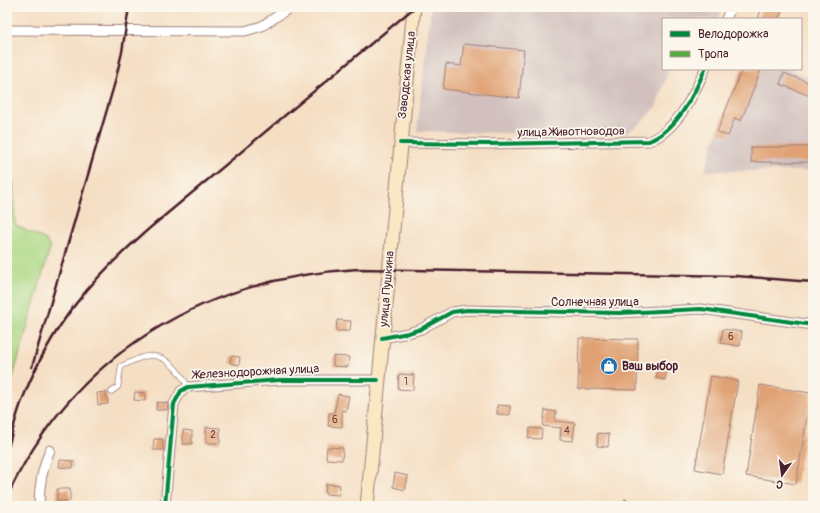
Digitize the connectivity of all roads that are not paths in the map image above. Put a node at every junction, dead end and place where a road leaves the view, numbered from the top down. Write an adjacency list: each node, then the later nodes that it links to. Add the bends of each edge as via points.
1 (291, 7): 5 (street, via 262,26 245,31)
2 (414, 7): 7 (main road, Заводская улица)
3 (731, 7): 4 (street)
4 (726, 18)
5 (7, 30)
6 (705, 70): 7 (street, улица Животноводов, via 682,113 660,135 649,141)
7 (400, 143): 9 (main road, улица Пушкина)
8 (813, 325): 9 (street, Солнечная улица, via 701,309 619,313 468,310 452,312 421,329)
9 (382, 338): 10 (main road, улица Пушкина)
10 (378, 380): 11 (street, Железнодорожная улица, via 280,380); 16 (main road, улица Пушкина)
11 (188, 388): 12 (lane, via 178,370 159,358 149,356 121,366 118,387); 15 (street, Железнодорожная улица, via 181,391 174,404)
12 (111, 392)
13 (50, 450): 14 (street, via 45,461)
14 (39, 506)
15 (165, 506)
16 (367, 506)

